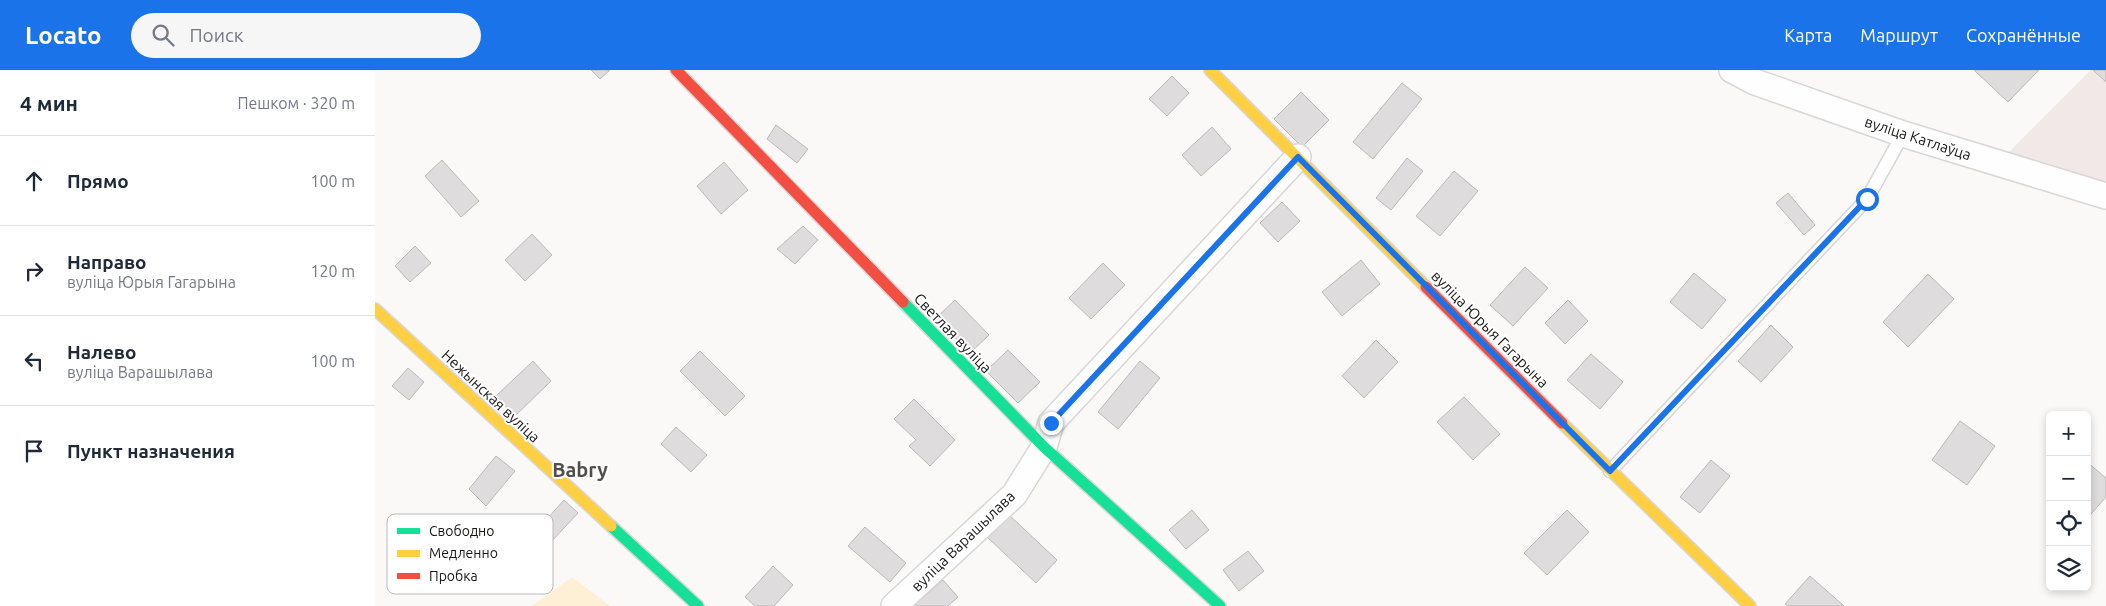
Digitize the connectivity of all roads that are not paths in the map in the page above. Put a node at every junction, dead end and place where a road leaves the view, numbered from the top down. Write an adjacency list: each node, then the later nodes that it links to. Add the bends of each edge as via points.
1 (676, 70): 8 (street, Светлая вуліца)
2 (1210, 70): 5 (street, вуліца Юрыя Гагарына)
3 (1733, 70): 4 (street, вуліца Катлаўца, via 1755,82)
4 (1903, 134): 6 (street, вуліца Катлаўца); 9 (lane, via 1867,199)
5 (1298, 157): 8 (street, вуліца Варашылава, via 1051,423); 9 (street, вуліца Юрыя Гагарына)
6 (2106, 196)
7 (375, 309): 10 (street, Нежынская вуліца)
8 (1044, 447): 11 (street, вуліца Варашылава, via 1014,495); 12 (street, Светлая вуліца)
9 (1610, 471): 13 (street, вуліца Юрыя Гагарына)
10 (698, 606)
11 (894, 606)
12 (1220, 606)
13 (1750, 606)

